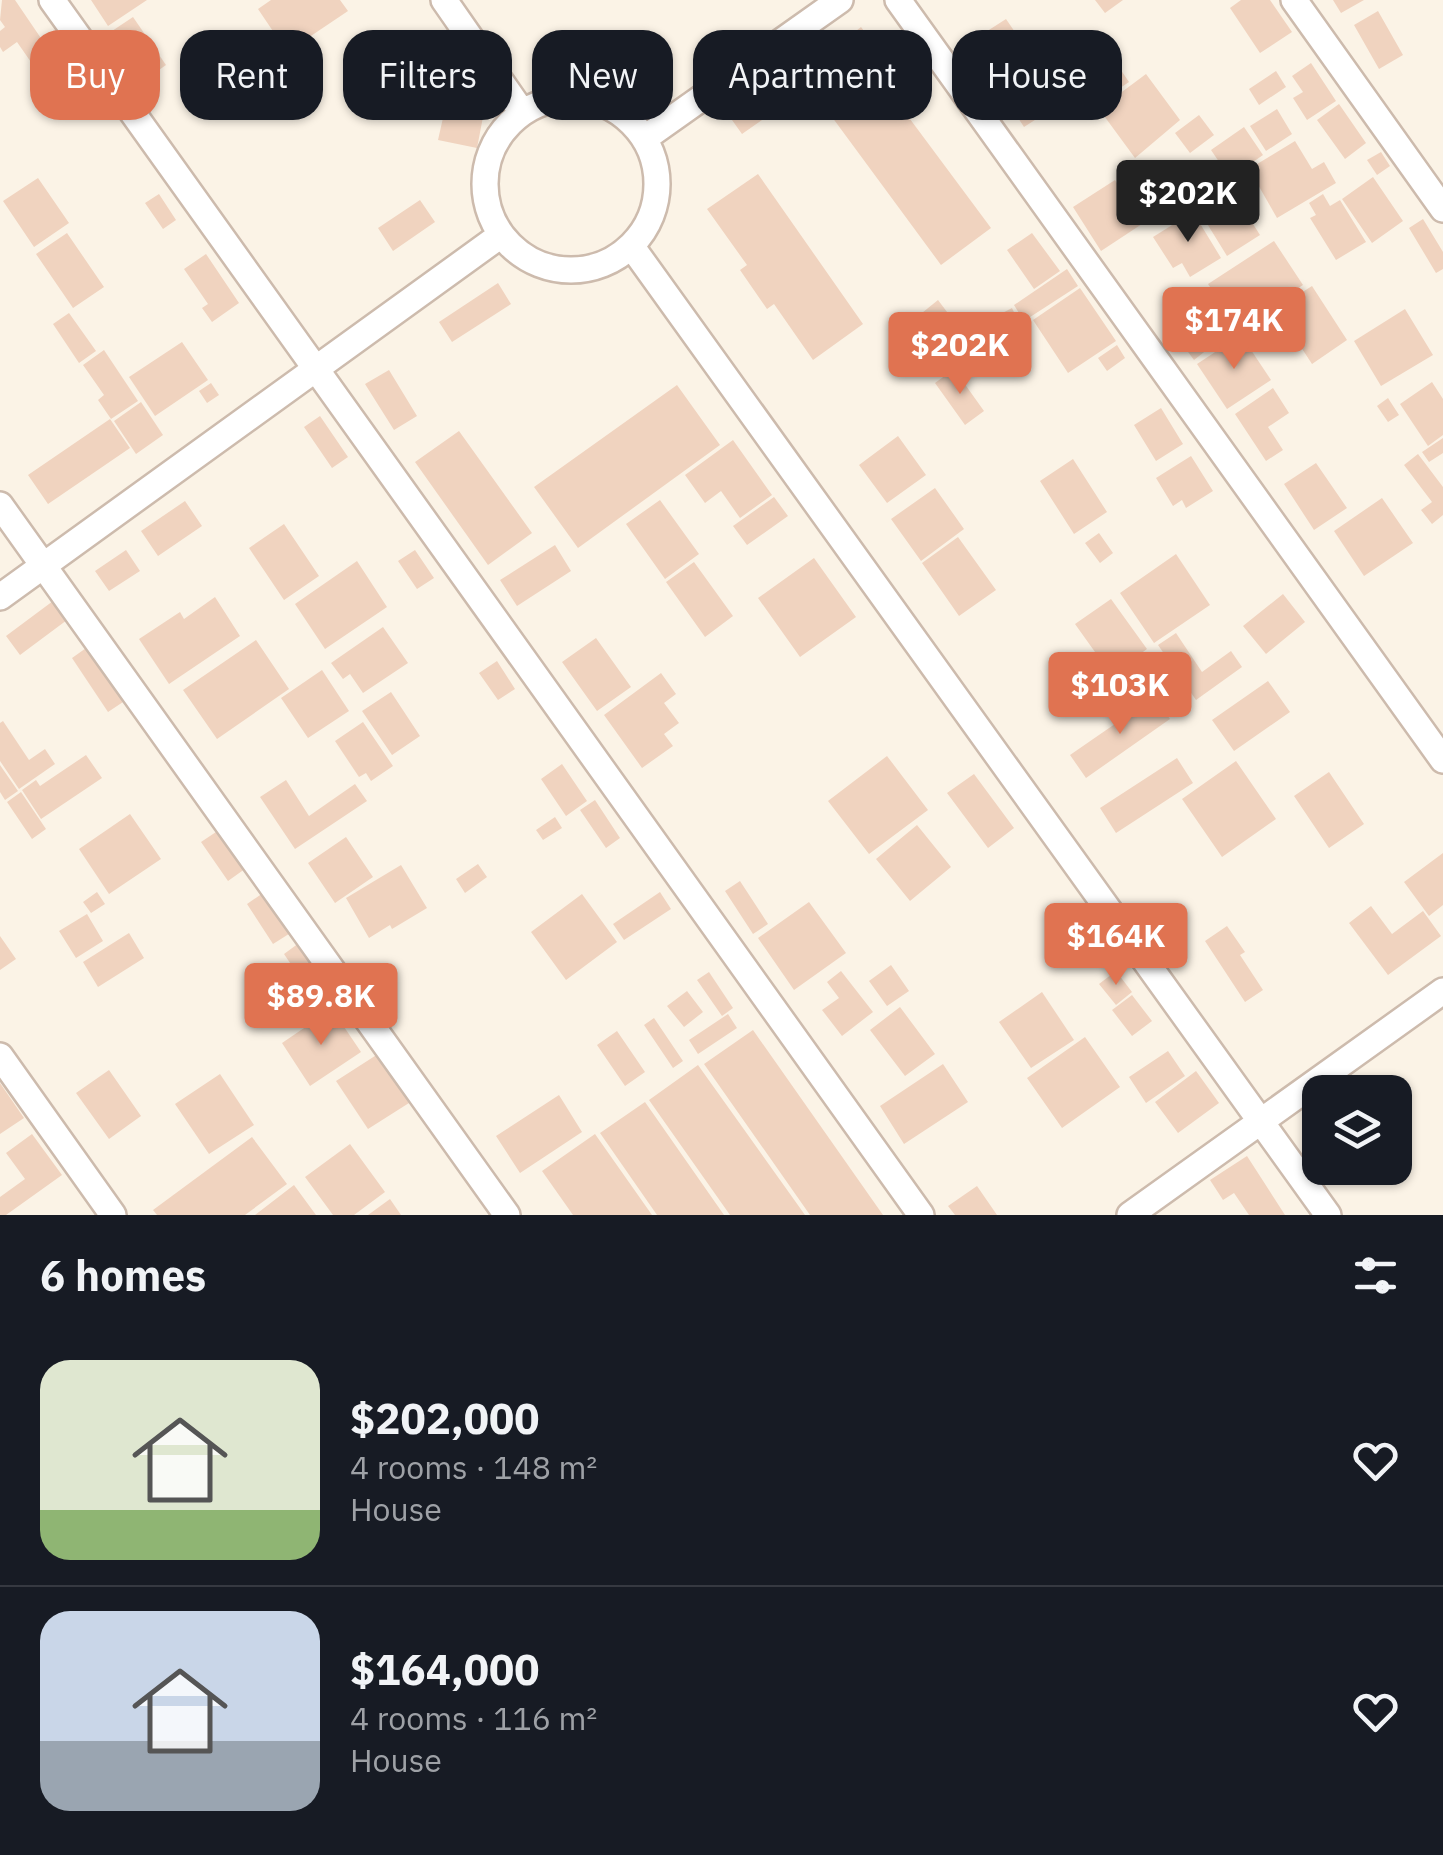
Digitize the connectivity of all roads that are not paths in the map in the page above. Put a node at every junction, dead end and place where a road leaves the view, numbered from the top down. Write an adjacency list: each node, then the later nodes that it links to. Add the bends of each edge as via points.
1 (52, 0): 11 (street)
2 (444, 0): 6 (street)
3 (840, 0): 7 (street)
4 (898, 0): 15 (street)
5 (1294, 0): 8 (street)
6 (522, 112): 7 (street, via 566,97 589,99 630,120); 9 (street, via 495,142 486,171 486,201)
7 (645, 138): 10 (street, via 658,176 657,197)
8 (1443, 209)
9 (501, 235): 10 (street, via 534,262 563,270 593,268); 11 (street)
10 (632, 247): 18 (street)
11 (316, 369): 13 (street); 21 (street)
12 (0, 506): 13 (street)
13 (43, 566): 14 (street); 20 (street)
14 (0, 597)
15 (1443, 760)
16 (1443, 992): 18 (street)
17 (0, 1056): 19 (street)
18 (1261, 1122): 22 (street); 23 (street)
19 (113, 1215)
20 (507, 1215)
21 (921, 1215)
22 (1130, 1215)
23 (1328, 1215)

